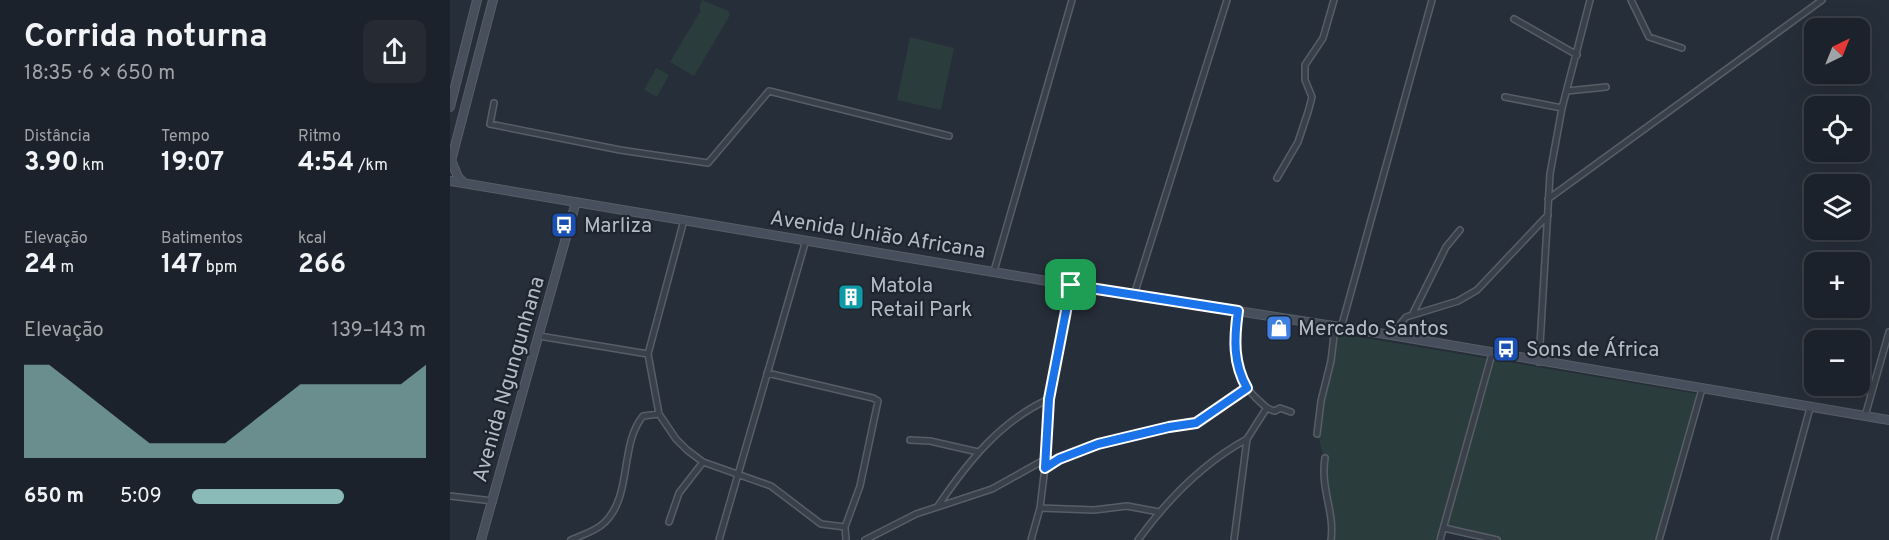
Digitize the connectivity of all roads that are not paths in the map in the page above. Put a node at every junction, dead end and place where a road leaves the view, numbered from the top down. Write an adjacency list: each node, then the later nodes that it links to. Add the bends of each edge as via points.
1 (477, 0): 17 (main road)
2 (492, 0): 20 (main road)
3 (1072, 0): 30 (street)
4 (1227, 0): 32 (street)
5 (1334, 0): 21 (street, via 1323,38 1305,65 1305,80 1312,98 1308,112 1298,142)
6 (1432, 0): 35 (street)
7 (1590, 0): 12 (street)
8 (1631, 0): 11 (street, via 1649,38)
9 (1822, 0): 24 (street)
10 (1514, 19): 12 (street)
11 (1682, 48)
12 (1577, 55): 14 (street)
13 (1606, 87): 14 (street)
14 (1567, 90): 18 (street)
15 (1505, 97): 18 (street)
16 (495, 103): 19 (street, via 490,124 708,163 769,91)
17 (450, 107)
18 (1562, 108): 24 (street)
19 (949, 136)
20 (451, 162): 23 (main road)
21 (1278, 178)
22 (450, 181): 23 (main road, Avenida União Africana)
23 (464, 183): 25 (main road, Avenida União Africana)
24 (1548, 200): 26 (street)
25 (576, 202): 27 (main road, Avenida União Africana); 38 (main road, Avenida Ngungunhana)
26 (1548, 215): 34 (street, via 1470,295); 41 (street)
27 (684, 220): 29 (main road, Avenida União Africana); 39 (street)
28 (1460, 230): 34 (street, via 1446,247)
29 (806, 240): 30 (main road, Avenida União Africana); 42 (street)
30 (994, 271): 31 (main road, Avenida União Africana)
31 (1071, 285): 32 (main road, Avenida União Africana); 45 (street)
32 (1134, 295): 33 (main road, Avenida União Africana)
33 (1238, 311): 35 (main road, Avenida União Africana); 43 (street, via 1235,356)
34 (1413, 314): 37 (street)
35 (1338, 327): 37 (main road, Avenida União Africana); 52 (street)
36 (1889, 333): 50 (street)
37 (1391, 335): 40 (main road, Avenida União Africana)
38 (539, 336): 39 (street); 62 (main road, Avenida Ngungunhana)
39 (648, 354): 49 (street)
40 (1492, 354): 41 (main road, Avenida União Africana); 68 (street)
41 (1539, 362): 44 (main road, Avenida União Africana)
42 (767, 373): 60 (street); 67 (street, via 878,401 860,486)
43 (1247, 388): 47 (street); 59 (street, via 1196,423 1098,444)
44 (1702, 389): 46 (main road, Avenida União Africana); 80 (street)
45 (1049, 399): 55 (street, via 1000,429); 57 (street)
46 (1810, 408): 50 (main road, Avenida União Africana); 81 (street)
47 (1266, 409): 48 (street); 54 (street)
48 (1291, 412)
49 (659, 414): 58 (street, via 676,439); 70 (street, via 644,416 639,423 613,513 601,525)
50 (1865, 416): 51 (main road, Avenida União Africana)
51 (1889, 420)
52 (1317, 434)
53 (910, 440): 55 (street)
54 (1247, 440): 65 (street, via 1219,456); 76 (street)
55 (978, 452): 63 (street)
56 (1325, 458): 77 (street, via 1323,482 1332,523)
57 (1044, 460): 59 (street); 63 (street, via 992,489)
58 (703, 462): 60 (street); 66 (street, via 679,493)
59 (1045, 468): 64 (street)
60 (739, 476): 67 (street, via 771,486 821,524); 71 (street)
61 (450, 496): 62 (street)
62 (493, 501): 69 (main road, Avenida Ngungunhana)
63 (938, 506): 73 (street)
64 (1040, 508): 65 (street, via 1094,510 1127,506); 74 (street)
65 (1159, 512): 75 (street)
66 (669, 522)
67 (845, 527): 72 (street)
68 (1444, 528): 78 (street); 79 (street)
69 (481, 540)
70 (571, 540)
71 (718, 540)
72 (846, 540)
73 (865, 540)
74 (1031, 540)
75 (1138, 540)
76 (1234, 540)
77 (1331, 540)
78 (1440, 540)
79 (1497, 540)
80 (1659, 540)
81 (1774, 540)

